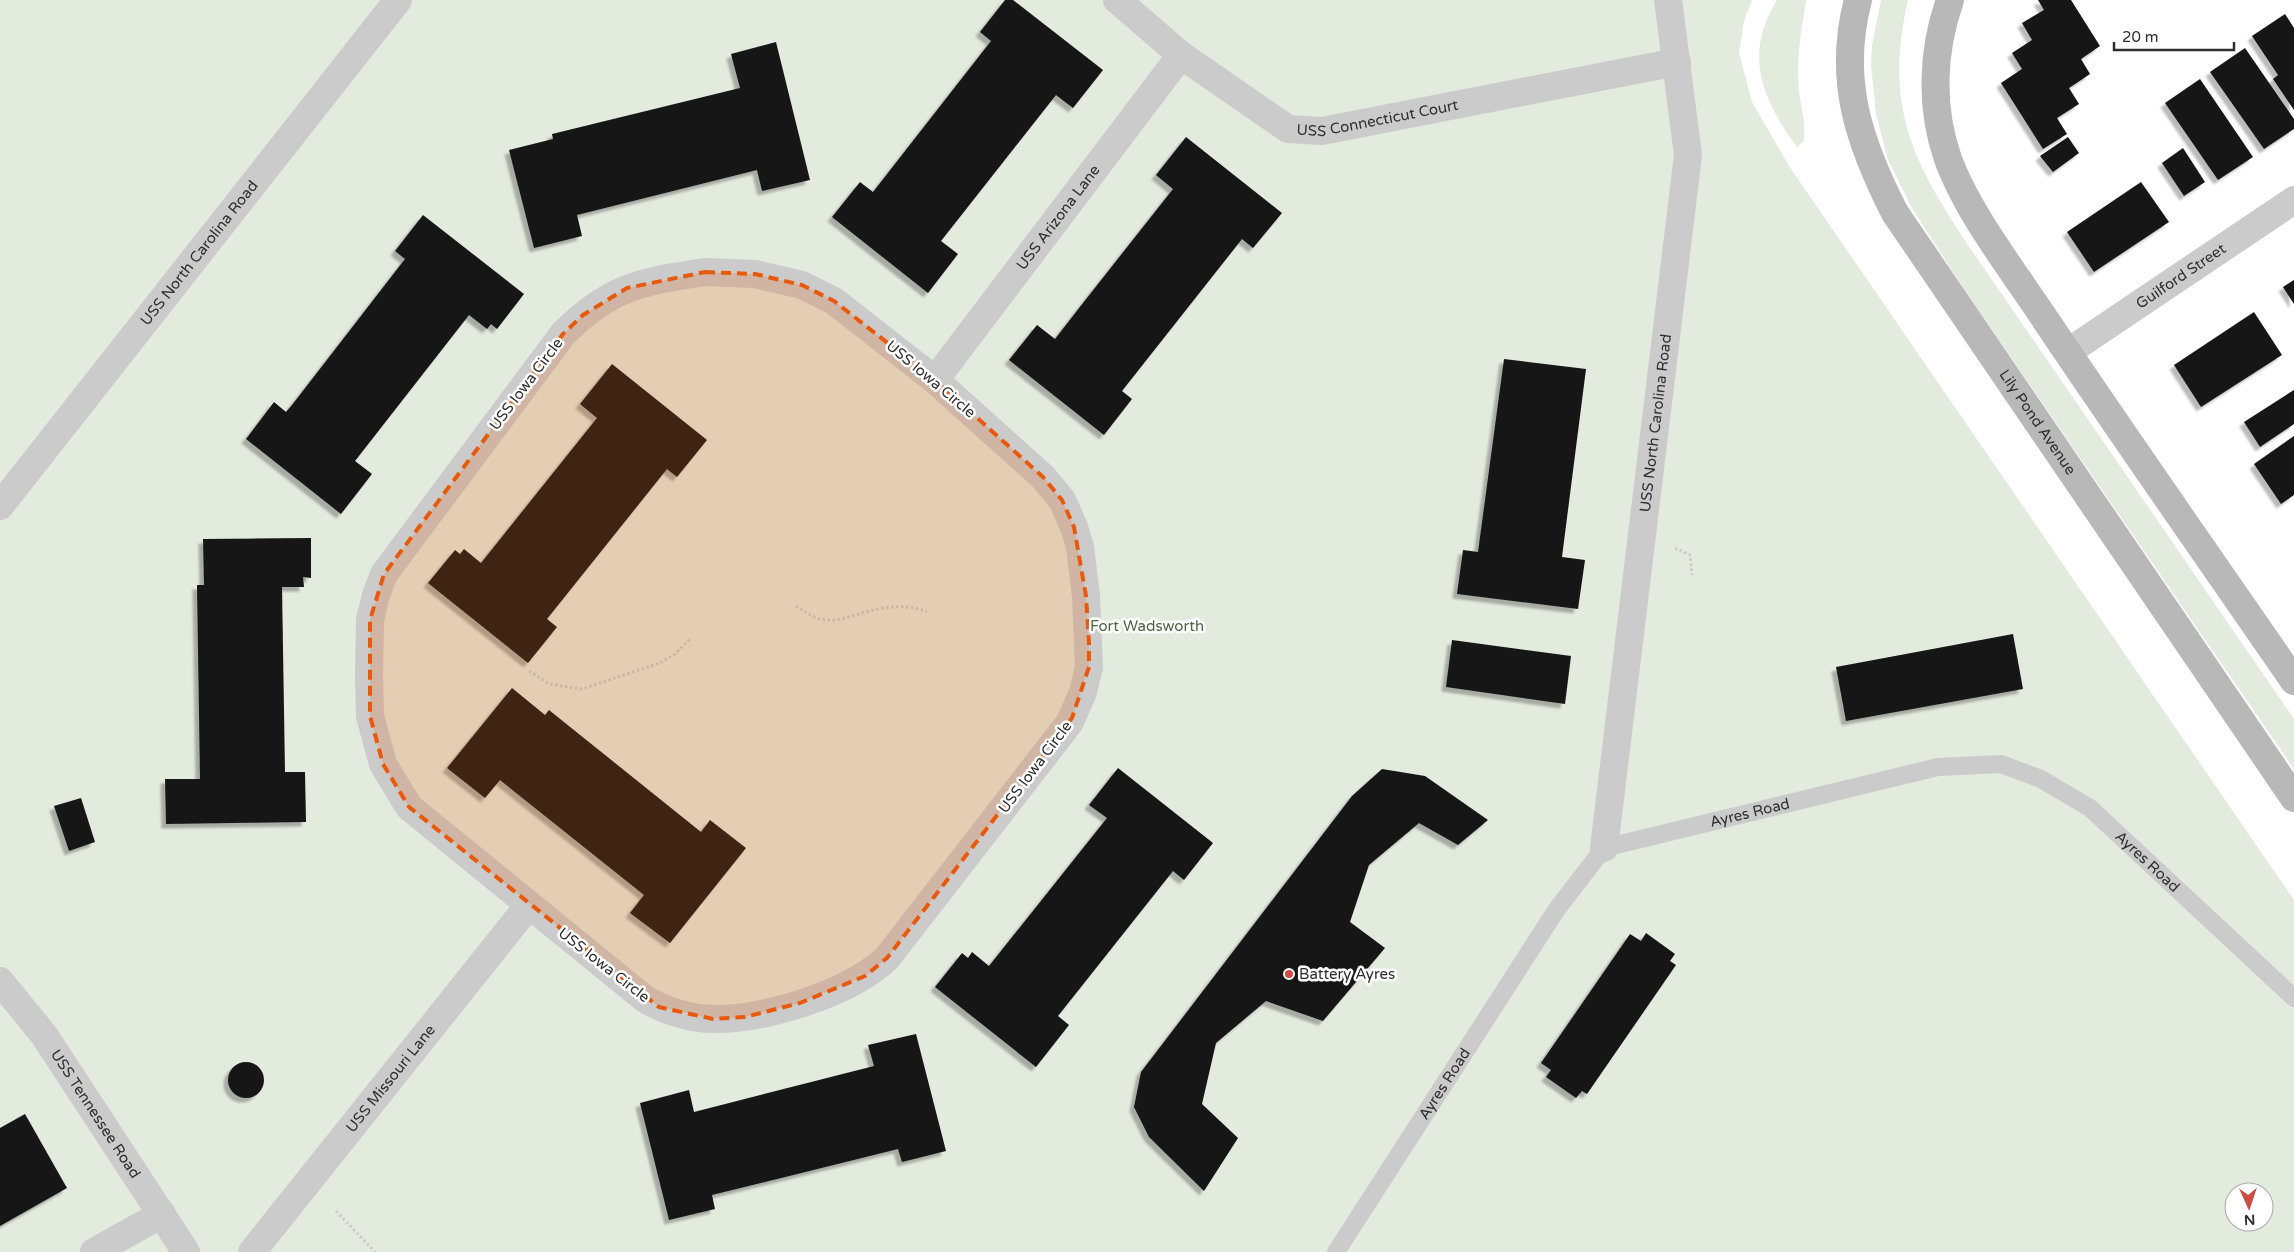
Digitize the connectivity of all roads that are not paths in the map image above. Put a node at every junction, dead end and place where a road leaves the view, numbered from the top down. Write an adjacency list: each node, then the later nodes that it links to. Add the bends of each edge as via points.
1 (398, 0): 11 (street, USS North Carolina Road)
2 (1117, 0): 6 (street, USS Connecticut Court)
3 (1668, 0): 7 (street, USS North Carolina Road)
4 (1950, 0): 9 (main road, via 1939,37 1936,64 1937,112 1948,161 1983,225)
5 (1855, 10): 13 (main road, Lily Pond Avenue, via 1849,44 1857,123 1866,152 1895,213)
6 (1181, 55): 7 (street, USS Connecticut Court, via 1288,129 1322,131); 10 (street, USS Arizona Lane)
7 (1677, 62): 14 (street, USS North Carolina Road, via 1688,155)
8 (2294, 200): 9 (street, Guilford Street)
9 (2068, 352): 12 (main road)
10 (935, 380): 15 (street, USS Iowa Circle, via 1044,476 1062,500 1074,527 1086,596 1088,667 1083,692 1064,730 887,958 846,987 800,1003 745,1017 713,1019 659,1007); 15 (street, USS Iowa Circle, via 834,301 802,285 755,274 705,272 627,288 583,315 563,334 384,574 370,620 370,716 383,764 409,807)
11 (0, 506)
12 (2293, 676)
13 (2294, 798)
14 (1604, 848): 17 (lane, Ayres Road, via 1938,767 2001,764 2041,779 2090,808); 22 (lane, Ayres Road, via 1557,909)
15 (529, 905): 21 (street, USS Missouri Lane)
16 (0, 981): 18 (street, USS Tennessee Road, via 44,1035)
17 (2294, 998)
18 (162, 1214): 19 (street); 20 (street, USS Tennessee Road)
19 (94, 1252)
20 (186, 1252)
21 (252, 1252)
22 (1336, 1252)

